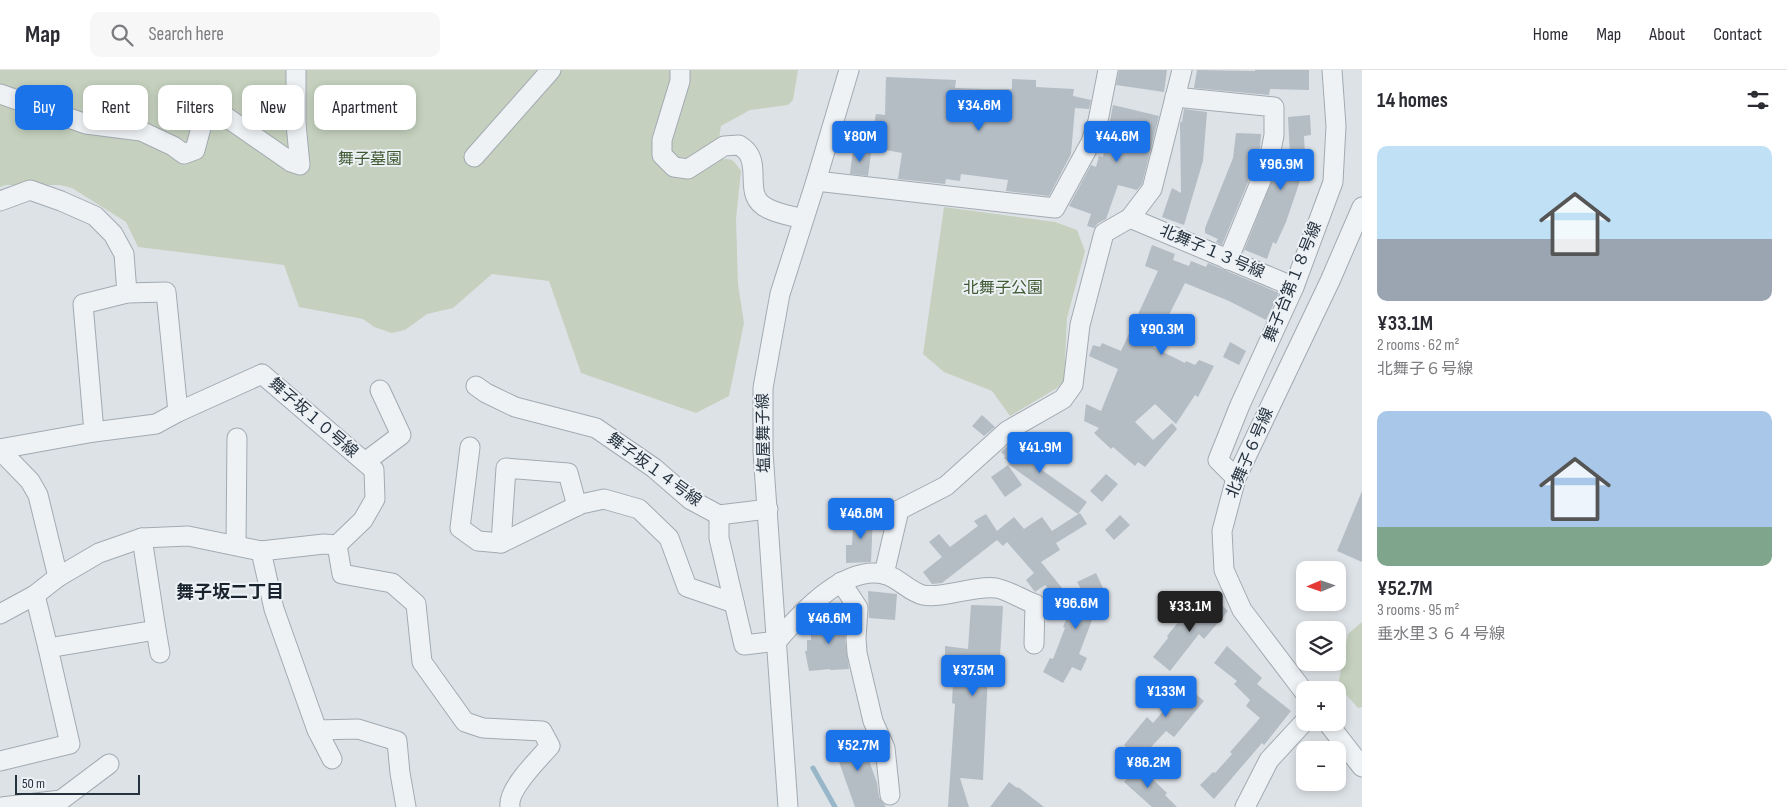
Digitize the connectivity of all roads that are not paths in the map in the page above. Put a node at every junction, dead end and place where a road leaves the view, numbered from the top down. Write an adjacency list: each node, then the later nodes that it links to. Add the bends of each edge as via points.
1 (296, 70): 8 (street, via 300,165 219,112 206,109 195,150 184,154 141,131 86,124)
2 (551, 70): 10 (street)
3 (680, 70): 15 (street, via 680,81 662,140 662,156 674,167 688,168 724,146 739,145 748,152 753,165 756,198 767,209)
4 (849, 70): 11 (street, 塩屋舞子線)
5 (1108, 70): 11 (street, via 1091,142 1055,208)
6 (1182, 70): 9 (street)
7 (1332, 70): 17 (street, 舞子台第１８号線, via 1336,126 1333,182)
8 (0, 94)
9 (1175, 97): 14 (street, via 1152,189); 16 (street, via 1274,107 1274,135 1269,161)
10 (474, 156)
11 (816, 181): 15 (street, 塩屋舞子線)
12 (0, 201): 18 (street, via 30,190 95,216 113,234 124,254)
13 (1362, 207): 27 (street, 北舞子６号線)
14 (1130, 218): 16 (street, 北舞子１３号線); 36 (street, via 1104,233 1080,324 1073,385 1063,399 1007,431 946,486 899,510)
15 (803, 219): 29 (street, 塩屋舞子線, via 780,294 763,388 763,452)
16 (1228, 260): 17 (street, 北舞子１３号線)
17 (1294, 287): 27 (street, 舞子台第１８号線, via 1218,460)
18 (127, 293): 21 (street, via 166,292); 22 (street, via 83,304)
19 (476, 386): 30 (street, 舞子坂１４号線, via 515,407 596,428 654,468 691,500)
20 (380, 390): 26 (street, via 401,434)
21 (178, 412): 22 (street, via 156,424); 26 (street, 舞子坂１０号線, via 262,374)
22 (94, 432): 25 (street)
23 (237, 438): 33 (street)
24 (470, 447): 32 (street, via 460,528 478,541)
25 (0, 449): 37 (street, via 30,481 38,495)
26 (365, 462): 34 (street, 舞子坂１０号線, via 374,470 375,499 363,520)
27 (1236, 478): 47 (street, 北舞子６号線, via 1222,531 1224,570 1242,610)
28 (576, 506): 32 (street); 32 (street, via 568,473 506,468); 40 (street, via 604,499 639,509 669,538 687,587)
29 (768, 509): 30 (street); 43 (street, 塩屋舞子線)
30 (720, 515): 40 (street, via 719,538)
31 (142, 538): 33 (street, via 188,536); 37 (street, via 99,553); 42 (street)
32 (501, 543)
33 (236, 545): 35 (street)
34 (337, 545): 35 (street); 58 (street, via 342,574 392,582 416,604 422,662 465,722 483,728 542,731 550,746 519,782 509,801)
35 (261, 551): 48 (street, via 274,609)
36 (884, 574): 38 (street, via 864,573); 44 (street, via 923,595 996,588 1035,604)
37 (58, 576): 39 (street)
38 (841, 582): 43 (street, via 802,612); 55 (street, via 858,608 857,653 873,721 885,748)
39 (36, 594): 41 (street); 45 (street)
40 (734, 603): 43 (street, via 744,644)
41 (0, 614)
42 (156, 630): 45 (street); 46 (street)
43 (777, 641): 59 (street, 塩屋舞子線)
44 (1034, 644)
45 (48, 648): 52 (street, via 70,744)
46 (160, 653)
47 (1296, 681)
48 (317, 730): 51 (street); 57 (street, via 358,729 397,741)
49 (1296, 730): 60 (street, via 1269,760)
50 (1334, 731): 54 (street)
51 (332, 759)
52 (0, 761)
53 (109, 764): 56 (street, via 61,800)
54 (1362, 767)
55 (890, 795)
56 (2, 807)
57 (406, 807)
58 (510, 807)
59 (788, 807)
60 (1245, 807)

